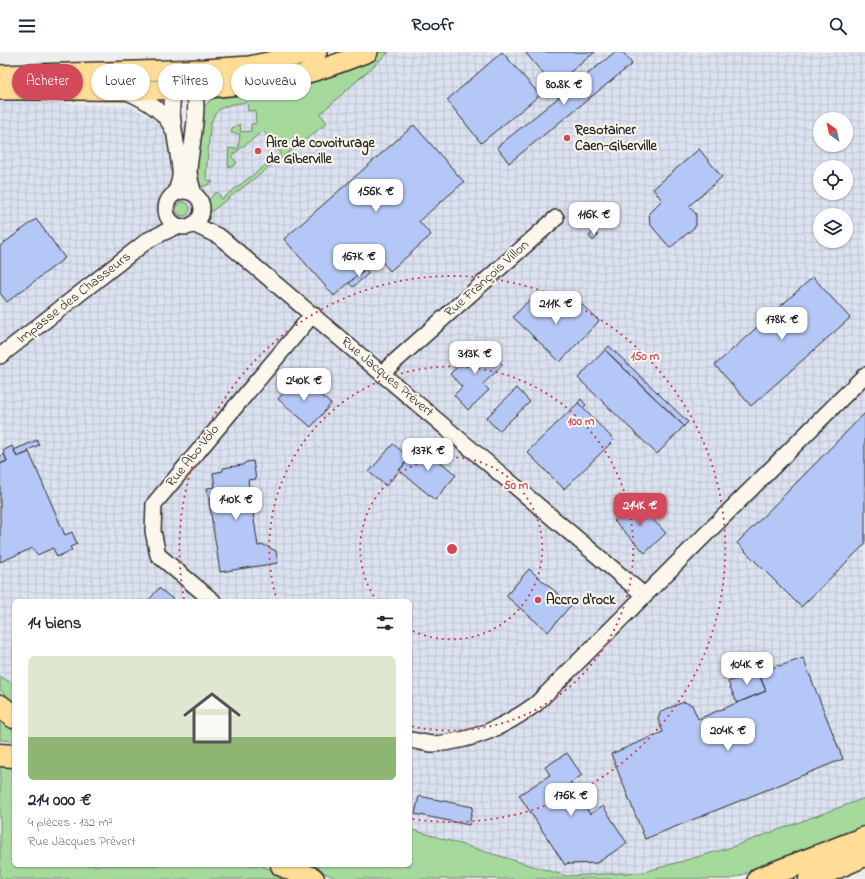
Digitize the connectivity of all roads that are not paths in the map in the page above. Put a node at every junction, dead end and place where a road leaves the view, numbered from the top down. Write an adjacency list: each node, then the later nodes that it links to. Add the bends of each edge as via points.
1 (317, 52): 3 (main road, via 249,66)
2 (368, 52): 6 (main road, via 334,65 268,82)
3 (223, 68)
4 (0, 75): 5 (main road)
5 (158, 80)
6 (223, 81)
7 (0, 90): 8 (main road)
8 (91, 90)
9 (142, 100): 12 (street, via 160,111 170,122)
10 (175, 100): 12 (street, via 172,112)
11 (191, 100): 14 (street, Rue Jacques Prévert, via 196,109 189,172)
12 (176, 137): 13 (street, via 181,174)
13 (176, 193): 14 (street); 16 (street, via 167,202)
14 (194, 194): 15 (street, Rue Jacques Prévert)
15 (202, 210): 18 (street); 20 (street, Rue Jacques Prévert)
16 (166, 213): 19 (street); 21 (street, Impasse des Chasseurs)
17 (556, 218): 24 (street, Rue François Villon)
18 (193, 224): 19 (street, via 188,227); 20 (street, Rue Jacques Prévert)
19 (177, 226): 21 (street, Impasse des Chasseurs)
20 (220, 237): 22 (street, Rue Jacques Prévert)
21 (148, 240): 23 (street, Impasse des Chasseurs)
22 (313, 314): 24 (street, Rue Jacques Prévert); 27 (street, Rue Abo Volo, via 154,504 153,532 158,555)
23 (0, 356)
24 (382, 373): 26 (street, Rue Jacques Prévert)
25 (865, 375): 26 (street)
26 (644, 596): 30 (street, via 536,704 512,721 479,736 433,744)
27 (212, 599)
28 (0, 706): 29 (highway)
29 (12, 715)
30 (412, 740)
31 (0, 755): 32 (highway)
32 (12, 756)
33 (865, 838): 38 (highway)
34 (865, 855): 39 (highway)
35 (286, 867): 37 (highway)
36 (865, 872): 40 (highway)
37 (313, 879)
38 (759, 879)
39 (810, 879)
40 (849, 879)

